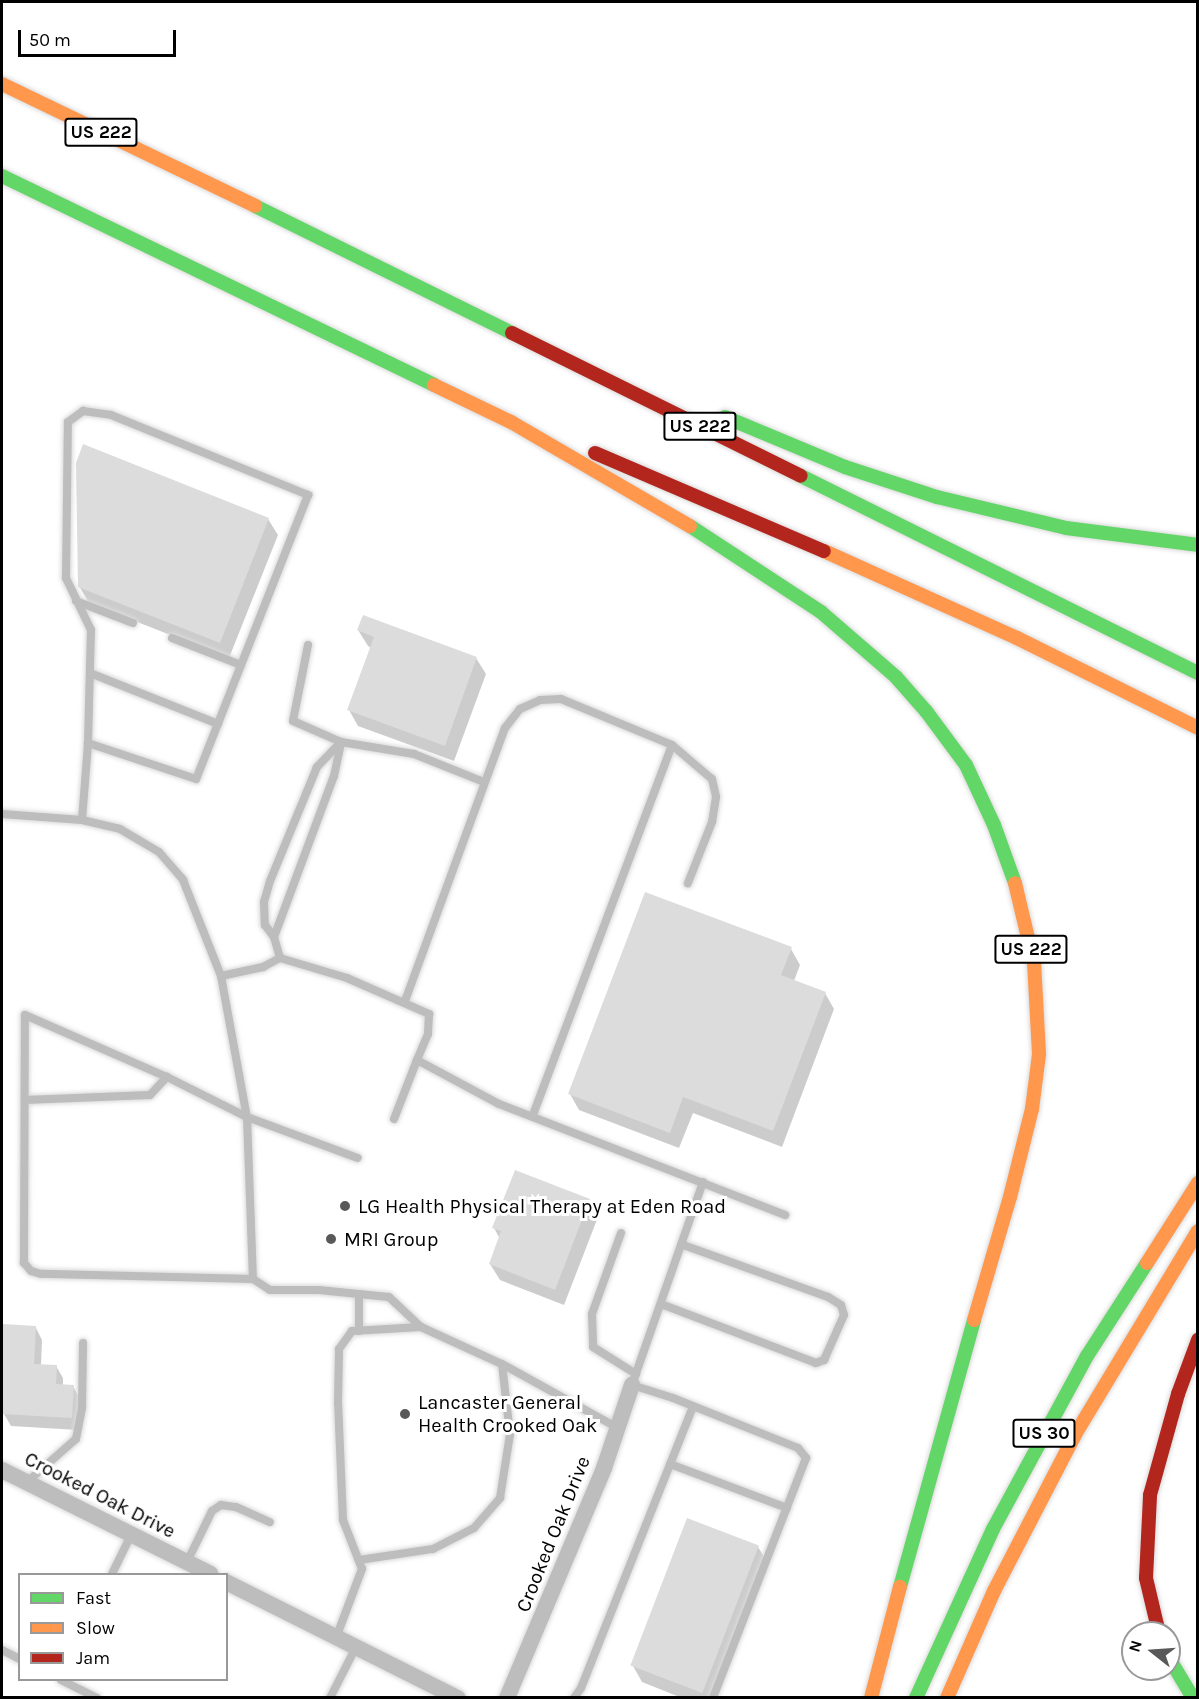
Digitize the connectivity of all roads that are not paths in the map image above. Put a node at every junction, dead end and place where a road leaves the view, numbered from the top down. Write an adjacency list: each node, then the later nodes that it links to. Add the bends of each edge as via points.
1 (2, 84): 3 (highway, US 222)
2 (2, 176): 6 (highway, US 222)
3 (201, 179): 4 (highway); 14 (highway, US 222)
4 (561, 341)
5 (713, 411): 7 (highway, via 845,467 938,497 1066,528)
6 (511, 422): 16 (highway, via 603,456 890,579); 76 (highway, US 222, via 786,587 896,677 966,765 1014,879 1034,963 1038,1006 1039,1054 1032,1109)
7 (1197, 545)
8 (76, 602): 9 (lane); 12 (lane, via 66,578 68,422 83,411 111,415 308,495); 13 (lane, via 90,630)
9 (133, 623)
10 (172, 638): 12 (lane)
11 (308, 645): 17 (lane, via 292,719)
12 (241, 665): 15 (lane)
13 (90, 673): 15 (lane); 18 (lane)
14 (1197, 673)
15 (218, 724): 18 (lane, via 196,779)
16 (1197, 728)
17 (341, 742): 20 (lane, via 414,754); 24 (lane, via 334,776); 24 (lane, via 317,767 270,881 264,902 265,925)
18 (88, 743): 22 (lane)
19 (672, 746): 20 (lane, via 561,699 540,700 520,709 505,728); 23 (lane, via 712,779 716,797 712,822); 32 (lane)
20 (484, 782): 27 (lane)
21 (2, 814): 22 (lane)
22 (82, 820): 26 (lane, via 120,829 159,852 183,880)
23 (688, 883)
24 (274, 938): 25 (lane)
25 (280, 958): 26 (lane, via 263,967); 27 (lane)
26 (221, 976): 31 (lane)
27 (405, 1001): 28 (lane, via 429,1014 428,1034)
28 (417, 1060): 32 (lane, via 499,1104); 33 (lane)
29 (167, 1077): 30 (lane, via 150,1095); 30 (lane, via 24,1015); 31 (lane)
30 (25, 1100): 41 (lane, via 24,1263 31,1271)
31 (247, 1117): 34 (lane); 41 (lane)
32 (532, 1117): 35 (lane)
33 (394, 1119)
34 (358, 1158)
35 (703, 1182): 37 (lane); 40 (lane)
36 (1197, 1183): 77 (highway, US 30, via 1087,1356 993,1529)
37 (785, 1215)
38 (1197, 1231): 78 (highway, US 30, via 1070,1443 998,1581)
39 (621, 1233): 49 (lane, via 592,1314 592,1347)
40 (681, 1244): 43 (lane); 43 (lane, via 828,1297 841,1305 844,1315 824,1360 816,1363)
41 (253, 1279): 42 (lane, via 270,1290)
42 (359, 1294): 44 (lane, via 389,1297); 45 (lane)
43 (661, 1304): 49 (lane)
44 (421, 1327): 45 (lane); 48 (lane)
45 (359, 1331): 58 (lane, via 352,1331 339,1349 343,1520)
46 (1197, 1340): 63 (highway, via 1150,1495 1146,1578)
47 (83, 1343): 54 (lane, via 82,1408 76,1438)
48 (502, 1364): 51 (lane); 58 (lane, via 510,1434 500,1498 474,1528 433,1549)
49 (634, 1379): 50 (lane); 51 (street, Crooked Oak Drive)
50 (693, 1406): 52 (lane); 55 (lane, via 798,1448 806,1458)
51 (618, 1428): 73 (street, Crooked Oak Drive)
52 (670, 1464): 55 (lane); 74 (lane)
53 (2, 1470): 54 (street, Crooked Oak Drive)
54 (27, 1482): 57 (street, Crooked Oak Drive)
55 (787, 1508): 75 (lane)
56 (270, 1522): 59 (lane, via 236,1507 221,1505 212,1511)
57 (131, 1534): 59 (street, Crooked Oak Drive); 60 (lane)
58 (359, 1560): 64 (lane, via 362,1569)
59 (187, 1562): 61 (street, Crooked Oak Drive)
60 (113, 1573)
61 (207, 1573)
62 (228, 1583): 64 (street)
63 (1156, 1621)
64 (336, 1638): 65 (street)
65 (356, 1647): 71 (lane); 72 (street)
66 (2, 1650): 67 (lane)
67 (18, 1658)
68 (1181, 1678): 79 (highway)
69 (63, 1681): 70 (lane)
70 (97, 1698)
71 (330, 1698)
72 (458, 1698)
73 (507, 1698)
74 (574, 1698)
75 (713, 1698)
76 (871, 1698)
77 (916, 1698)
78 (947, 1698)
79 (1193, 1698)

